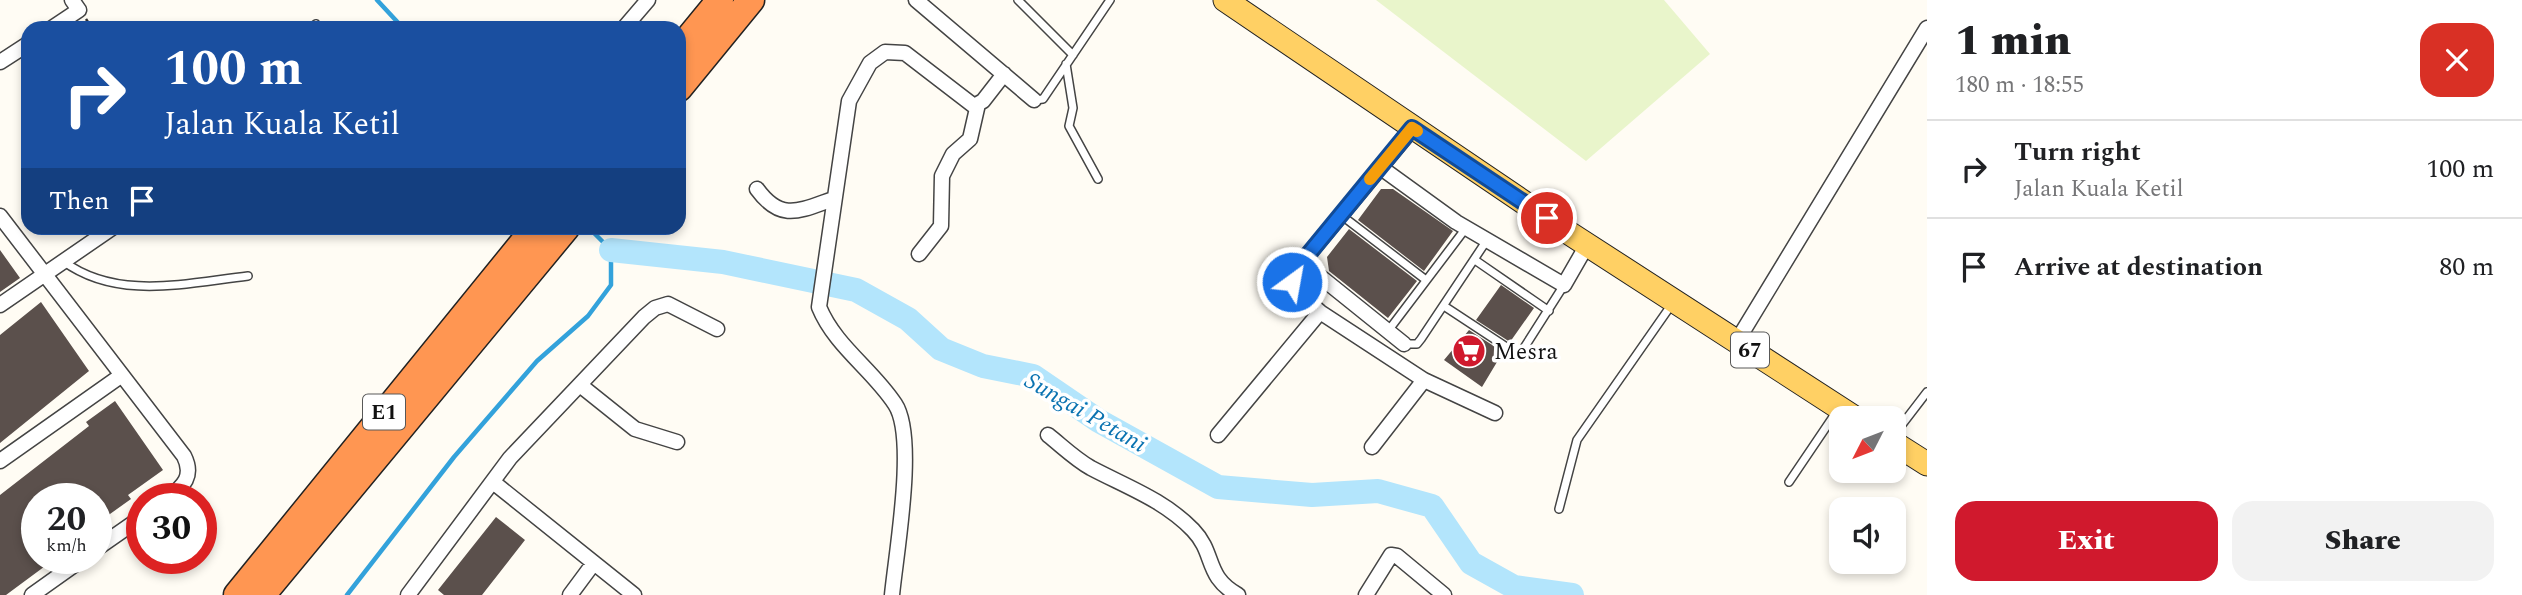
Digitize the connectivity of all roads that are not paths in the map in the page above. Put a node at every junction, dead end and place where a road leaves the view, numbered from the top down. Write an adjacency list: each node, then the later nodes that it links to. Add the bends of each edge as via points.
1 (72, 0): 9 (street, via 79,10)
2 (648, 0): 10 (street)
3 (720, 0): 12 (highway)
4 (751, 0): 18 (highway)
5 (916, 0): 17 (street)
6 (1018, 0): 14 (lane)
7 (1110, 0): 14 (lane)
8 (1225, 0): 21 (main road, 67)
9 (62, 21)
10 (630, 21)
11 (1927, 28): 49 (street)
12 (686, 41)
13 (21, 48): 15 (street)
14 (1073, 55): 16 (lane)
15 (0, 62)
16 (1066, 64): 19 (lane, via 1043,99); 23 (lane, via 1073,108 1069,126)
17 (1004, 74): 19 (street); 20 (street)
18 (686, 80)
19 (1034, 100)
20 (978, 104): 25 (street, via 968,103 905,52 877,56 849,101); 34 (street, via 970,139 953,154 942,176 941,226)
21 (1412, 128): 22 (street); 33 (main road, 67)
22 (1380, 167): 26 (street); 28 (street)
23 (1098, 179)
24 (757, 189): 25 (street, via 771,206 790,212)
25 (833, 199): 79 (street, via 819,307 846,349 897,406 904,428)
26 (1341, 215): 37 (street); 40 (lane)
27 (0, 216): 38 (street)
28 (1466, 228): 32 (street); 40 (lane)
29 (101, 235): 35 (street)
30 (544, 235): 74 (highway, E1)
31 (544, 235): 75 (highway, E1)
32 (1487, 240): 36 (lane); 41 (street)
33 (1587, 245): 41 (street); 42 (main road, 67)
34 (919, 254)
35 (62, 260): 38 (street); 39 (lane, via 92,278 134,286)
36 (1475, 260): 44 (lane); 45 (lane)
37 (1302, 262): 46 (street, via 1292,282 1296,292); 48 (street)
38 (43, 273): 43 (street); 51 (street)
39 (248, 276)
40 (1426, 280): 48 (lane)
41 (1564, 285): 45 (lane)
42 (1675, 300): 49 (main road, 67); 69 (lane, via 1581,433)
43 (0, 305)
44 (1444, 306): 45 (lane, via 1517,354); 50 (lane, via 1417,344)
45 (1549, 311)
46 (1320, 312): 52 (street); 60 (street)
47 (717, 328): 53 (street, via 662,304)
48 (1388, 331): 50 (street)
49 (1737, 341): 55 (main road, 67)
50 (1404, 344)
51 (122, 375): 64 (street); 68 (street, via 187,463 190,470)
52 (1424, 380): 56 (street); 62 (street)
53 (580, 385): 61 (street, via 635,429); 66 (street)
54 (1927, 392): 57 (lane)
55 (1836, 406)
56 (1495, 413)
57 (1906, 419)
58 (1829, 434): 67 (lane)
59 (1048, 435): 80 (street, via 1081,462 1170,510 1196,533 1220,585)
60 (1218, 435)
61 (677, 442)
62 (1372, 447)
63 (1906, 451): 65 (main road)
64 (0, 461)
65 (1927, 464)
66 (493, 482): 70 (street); 76 (street)
67 (1789, 482)
68 (184, 483)
69 (1559, 509)
70 (593, 564): 77 (street); 78 (street)
71 (62, 574): 73 (street)
72 (1438, 593): 81 (street, via 1391,555)
73 (32, 595)
74 (237, 595)
75 (262, 595)
76 (408, 595)
77 (570, 595)
78 (634, 595)
79 (891, 595)
80 (1238, 595)
81 (1366, 595)

